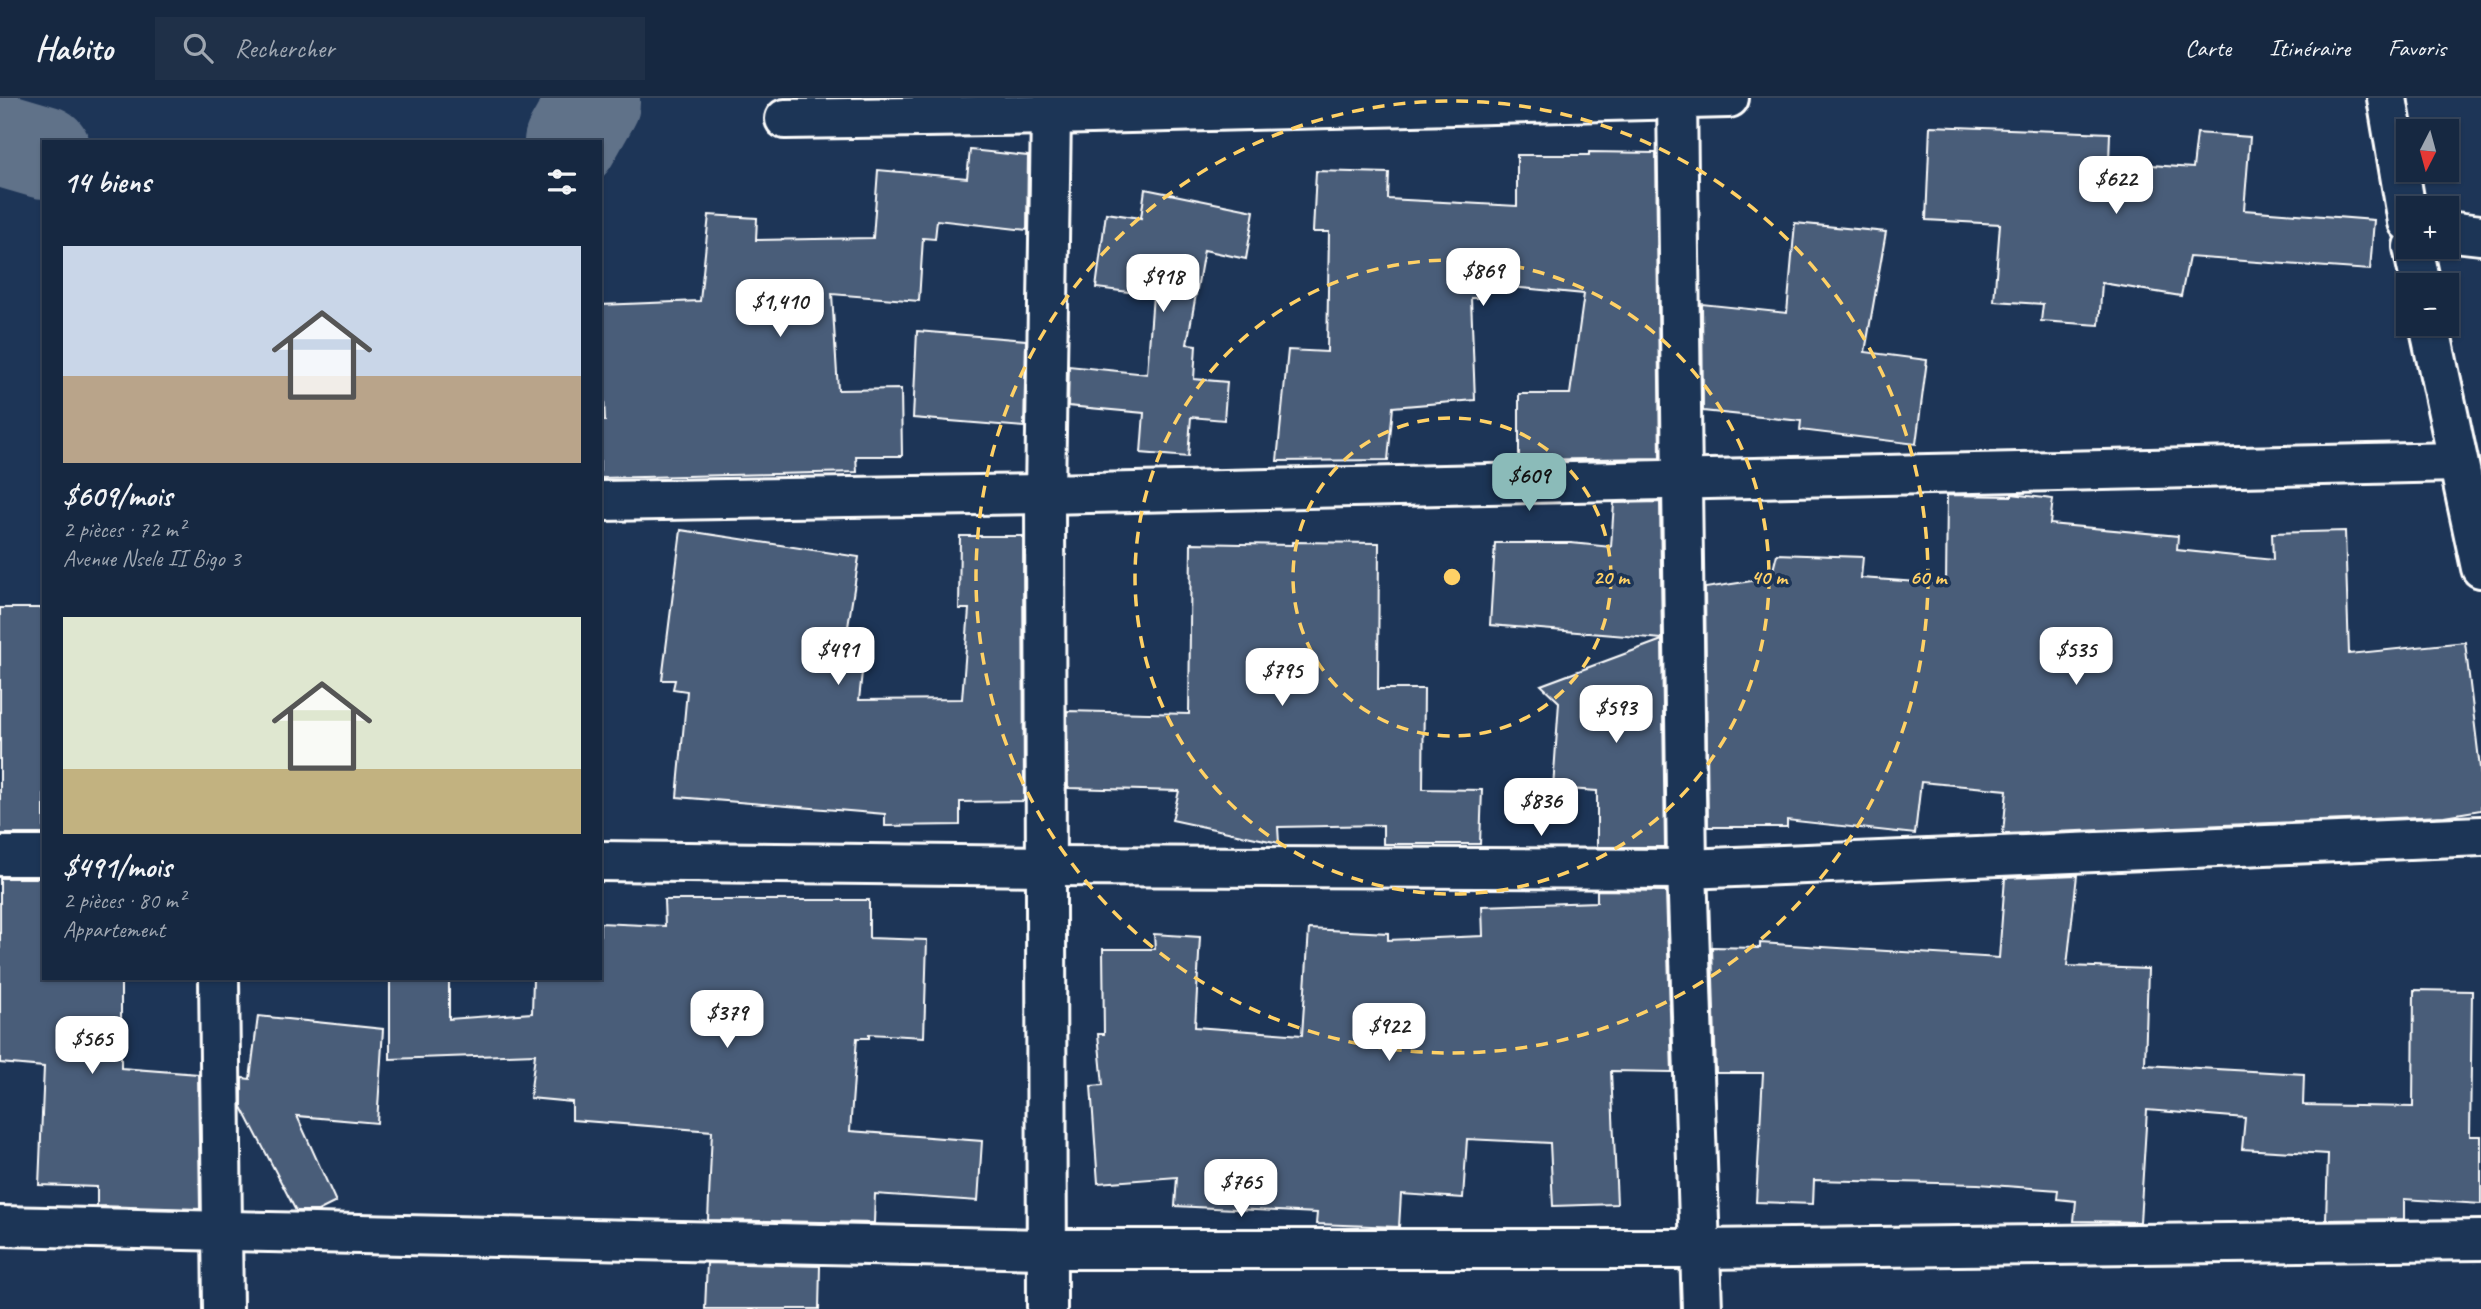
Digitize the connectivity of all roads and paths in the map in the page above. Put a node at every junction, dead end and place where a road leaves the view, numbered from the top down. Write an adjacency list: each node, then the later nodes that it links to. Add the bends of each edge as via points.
1 (1729, 98): 3 (street)
2 (2387, 98): 6 (street)
3 (1677, 99): 4 (street); 11 (street)
4 (1051, 115): 5 (street); 12 (street)
5 (785, 119)
6 (2404, 196)
7 (2459, 232): 8 (street)
8 (2481, 235)
9 (2432, 336): 10 (street)
10 (2458, 462): 11 (street); 14 (street)
11 (1680, 479): 12 (street); 20 (street)
12 (1045, 494): 13 (street); 19 (street)
13 (602, 500)
14 (2481, 568)
15 (2481, 836): 20 (street)
16 (0, 856): 17 (street)
17 (42, 856)
18 (602, 861): 19 (street)
19 (1045, 866): 20 (street); 25 (street)
20 (1687, 869): 26 (street)
21 (219, 980): 23 (street)
22 (0, 1226): 23 (street)
23 (222, 1230): 25 (street); 27 (street)
24 (2481, 1240): 26 (street)
25 (1046, 1249): 26 (street); 28 (street)
26 (1700, 1249): 29 (street)
27 (223, 1309)
28 (1047, 1309)
29 (1702, 1309)

